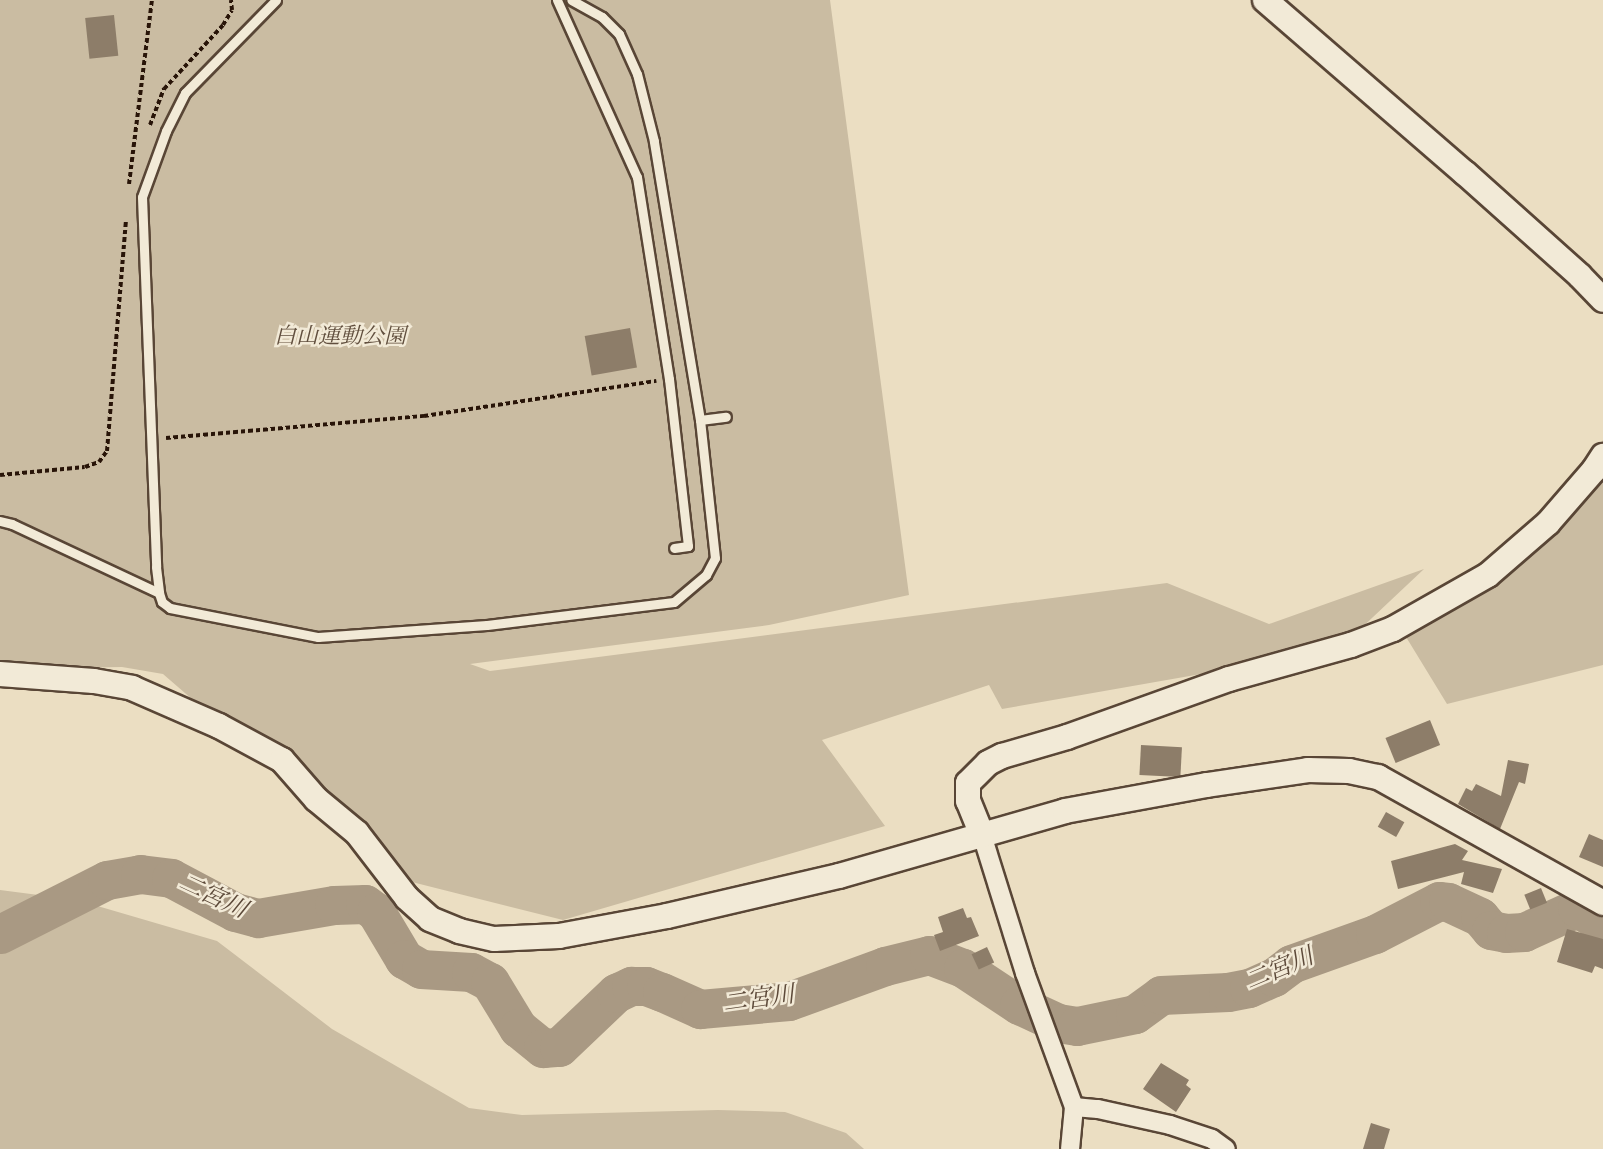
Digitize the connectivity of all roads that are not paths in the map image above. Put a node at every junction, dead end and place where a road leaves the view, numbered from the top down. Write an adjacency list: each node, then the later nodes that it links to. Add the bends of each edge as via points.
1 (276, 0): 11 (lane, via 185,93 166,131 142,197)
2 (557, 0): 10 (lane, via 637,177 669,379 688,546)
3 (571, 0): 7 (lane, via 602,17 619,34 637,74 654,141)
4 (1265, 0): 5 (street, via 1483,189)
5 (1603, 300)
6 (726, 417): 7 (lane)
7 (700, 420): 11 (lane, via 715,558 706,575 674,602 487,625 318,637 170,608)
8 (1603, 456): 13 (street, via 1548,523 1488,575 1393,629 1218,683 988,763 968,783 968,801)
9 (0, 521): 11 (lane)
10 (674, 548)
11 (159, 593)
12 (0, 674): 13 (street, via 132,688 219,726 282,760 316,798 357,833 407,898 430,919 494,939 560,936 667,916 839,876)
13 (982, 835): 14 (street, via 1065,811 1207,785 1308,770 1349,771 1378,777); 15 (street, via 1025,974)
14 (1603, 903)
15 (1074, 1107): 16 (street); 17 (street, via 1098,1108 1170,1125 1212,1139)
16 (1070, 1149)
17 (1226, 1149)

